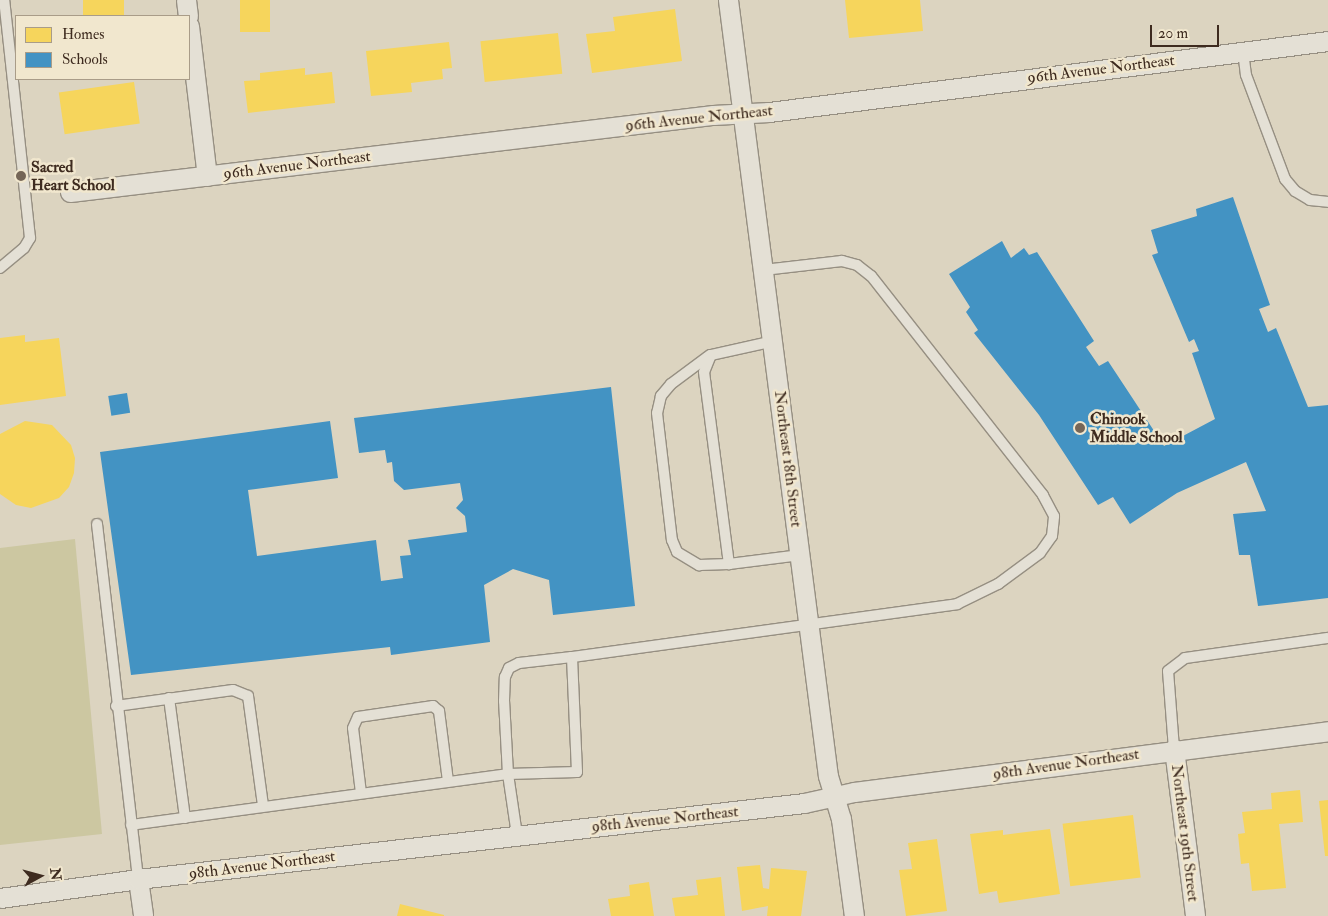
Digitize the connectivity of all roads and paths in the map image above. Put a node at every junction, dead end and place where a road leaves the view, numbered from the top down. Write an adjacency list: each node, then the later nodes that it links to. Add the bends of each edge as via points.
1 (4, 0): 12 (lane, via 30,238 24,248)
2 (186, 0): 4 (street)
3 (728, 0): 8 (street, Northeast 18th Street)
4 (188, 15)
5 (190, 34): 9 (street)
6 (1328, 41): 7 (street, 96th Avenue Northeast)
7 (1243, 51): 8 (street, 96th Avenue Northeast); 11 (lane, via 1246,75 1285,179 1295,192 1310,200)
8 (742, 113): 9 (street, 96th Avenue Northeast); 13 (street, Northeast 18th Street)
9 (207, 176): 10 (street, 96th Avenue Northeast)
10 (70, 192)
11 (1328, 202)
12 (0, 268)
13 (764, 270): 14 (street, Northeast 18th Street); 19 (lane, via 842,261 857,265 871,276 1043,496 1054,516 1052,536 1040,553 998,584 957,604)
14 (774, 341): 15 (lane); 17 (street, Northeast 18th Street)
15 (711, 355): 18 (lane, via 704,372); 18 (lane, via 671,384 661,396 657,413 672,540 677,552 699,565)
16 (97, 524): 23 (lane)
17 (800, 555): 18 (lane); 19 (street, Northeast 18th Street)
18 (729, 564)
19 (809, 625): 21 (lane); 29 (street, Northeast 18th Street)
20 (1328, 638): 25 (lane, via 1184,658 1168,671)
21 (572, 657): 26 (lane, via 519,663 509,668 505,677 504,701); 26 (lane, via 577,772)
22 (169, 698): 23 (lane); 30 (lane, via 233,690 248,696); 31 (lane)
23 (116, 706): 32 (lane)
24 (1328, 731): 25 (street, 98th Avenue Northeast)
25 (1174, 749): 29 (street, 98th Avenue Northeast); 38 (street, Northeast 19th Street)
26 (508, 774): 27 (lane); 33 (lane)
27 (448, 781): 28 (lane); 28 (lane, via 439,711 434,706 358,717 353,728)
28 (361, 793): 30 (lane)
29 (834, 797): 33 (street, 98th Avenue Northeast); 37 (street, Northeast 18th Street, via 842,819)
30 (263, 806): 31 (lane)
31 (185, 818): 32 (lane)
32 (131, 825): 34 (lane)
33 (517, 835): 34 (street, 98th Avenue Northeast)
34 (138, 879): 35 (street, 98th Avenue Northeast); 36 (street)
35 (0, 898)
36 (143, 916)
37 (854, 916)
38 (1195, 916)

